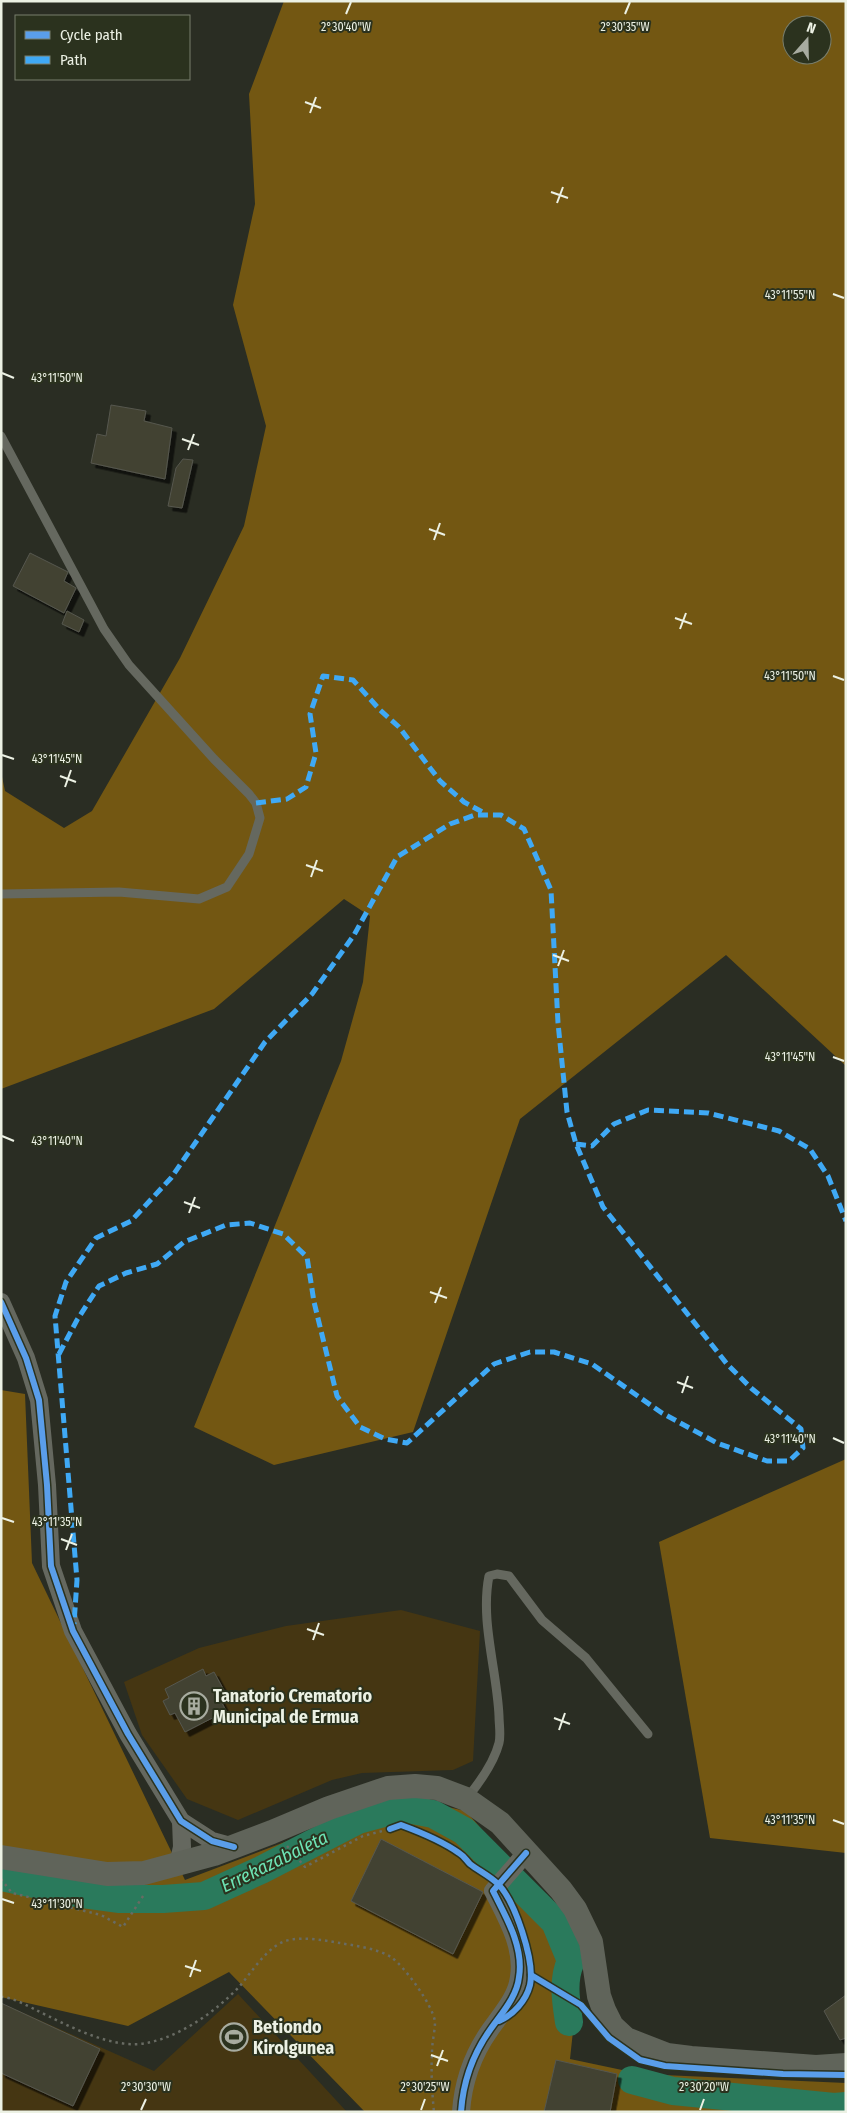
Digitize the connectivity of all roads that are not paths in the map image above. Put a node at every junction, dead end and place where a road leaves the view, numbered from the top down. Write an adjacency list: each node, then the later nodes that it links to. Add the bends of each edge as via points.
1 (1, 436): 2 (lane, via 104,629 129,665 249,794 256,803 260,818 250,854 227,887 199,899 119,892)
2 (1, 894)
3 (1, 1302): 6 (street, via 26,1358 39,1400 51,1566 70,1622 128,1734)
4 (648, 1734): 5 (lane, via 586,1658 542,1620 509,1576 489,1576 486,1590 500,1742 483,1779)
5 (466, 1799): 7 (main road, via 437,1788 388,1788); 9 (main road, via 500,1823)
6 (181, 1821): 7 (street, via 212,1841); 10 (street, via 182,1847)
7 (234, 1847): 10 (main road)
8 (1, 1857): 10 (main road, via 107,1874 144,1874)
9 (521, 1859): 11 (main road, via 546,1871 576,1909 591,1942 604,2010 612,2026 626,2040 667,2055 808,2066); 12 (street, via 493,1891 513,1932 520,1976 513,1995 472,2063)
10 (178, 1865)
11 (846, 2064)
12 (461, 2112)

